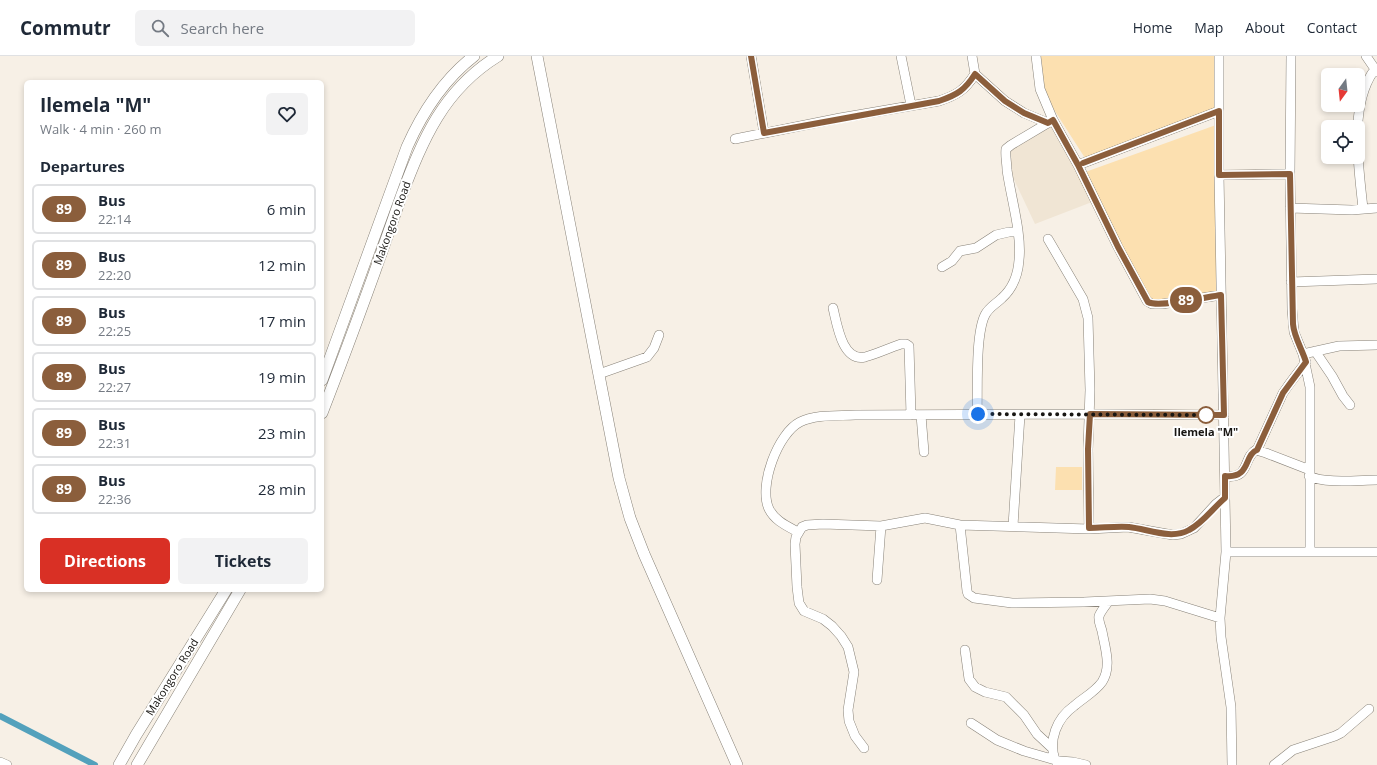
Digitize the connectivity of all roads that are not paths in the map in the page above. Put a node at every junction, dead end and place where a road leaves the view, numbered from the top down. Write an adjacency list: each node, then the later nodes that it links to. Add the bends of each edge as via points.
1 (474, 56): 36 (main road, Makongoro Road, via 438,91 417,125)
2 (498, 56): 38 (main road, Makongoro Road, via 465,82 429,130 410,173)
3 (538, 56): 35 (main road)
4 (751, 56): 16 (street)
5 (900, 56): 13 (street)
6 (972, 56): 12 (street)
7 (1036, 56): 15 (street, via 1040,89)
8 (1219, 56): 14 (street)
9 (1291, 56): 19 (street)
10 (1366, 56): 11 (street)
11 (1376, 70): 23 (street, via 1369,76 1365,86 1359,116 1358,149)
12 (975, 74): 13 (street, via 967,86 954,96); 15 (street, via 1009,104 1024,113)
13 (911, 105): 16 (street)
14 (1219, 111): 18 (street); 20 (street)
15 (1050, 121): 18 (street); 24 (street, via 1006,149)
16 (764, 133): 17 (street)
17 (735, 139)
18 (1078, 165): 29 (street, via 1148,302 1167,304)
19 (1290, 174): 20 (street); 21 (street)
20 (1219, 175): 29 (street)
21 (1290, 208): 23 (street); 28 (street)
22 (1377, 208): 23 (street)
23 (1363, 210)
24 (1017, 232): 26 (street, via 996,235 976,248 960,251 952,262); 39 (street, via 1019,258 1015,280 1003,298 988,308 982,324)
25 (1048, 239): 40 (street, via 1076,285 1087,310 1090,328)
26 (942, 267)
27 (1377, 279): 28 (street)
28 (1291, 282): 34 (street, via 1294,332)
29 (1221, 295): 44 (street)
30 (833, 308): 41 (street, via 844,346 851,355 865,357 901,344 909,346)
31 (659, 335): 35 (street, via 647,357)
32 (1377, 345): 33 (street, via 1352,345)
33 (1315, 351): 34 (street); 37 (street)
34 (1304, 358): 45 (street, via 1283,393); 47 (street, via 1310,399)
35 (599, 374): 74 (main road, via 619,478 630,518)
36 (324, 375)
37 (1350, 405)
38 (324, 408)
39 (978, 414): 42 (street); 43 (street)
40 (1090, 414): 43 (street); 44 (street); 54 (street)
41 (911, 415): 42 (street); 55 (street, via 824,416 801,421 787,432 772,464 768,478 767,500 769,510 777,520)
42 (921, 415): 46 (street)
43 (1020, 415): 53 (street)
44 (1224, 415): 48 (street)
45 (1257, 450): 47 (street, via 1281,458); 48 (street, via 1253,452 1241,473)
46 (924, 452)
47 (1310, 473): 49 (street, via 1318,479); 56 (street)
48 (1225, 476): 50 (street)
49 (1377, 480)
50 (1225, 498): 54 (street, via 1194,528 1181,534 1173,535 1128,527); 57 (street)
51 (960, 525): 52 (street, via 925,518); 53 (street); 62 (street, via 967,591 971,597 1012,603)
52 (881, 526): 55 (street, via 807,525); 59 (street)
53 (1013, 526): 54 (street)
54 (1089, 528)
55 (798, 532): 67 (street, via 795,544 799,603 804,611 832,626 848,647 854,672 848,710 849,722)
56 (1310, 551): 57 (street); 58 (street)
57 (1226, 552): 63 (street)
58 (1377, 552)
59 (877, 580)
60 (225, 592): 72 (main road, Makongoro Road)
61 (239, 592): 73 (main road, Makongoro Road)
62 (1109, 601): 63 (street, via 1165,601); 68 (street, via 1099,620 1107,659 1105,676 1090,694 1065,714 1056,729)
63 (1220, 618): 76 (street, via 1231,707)
64 (965, 650): 68 (street, via 969,679 975,688 1006,697)
65 (1369, 710): 77 (street, via 1341,733 1293,750)
66 (971, 723): 70 (street, via 997,740)
67 (864, 748)
68 (1052, 748): 70 (street)
69 (0, 762): 71 (street)
70 (1058, 762): 75 (street)
71 (7, 765)
72 (119, 765)
73 (137, 765)
74 (737, 765)
75 (1086, 765)
76 (1232, 765)
77 (1274, 765)

